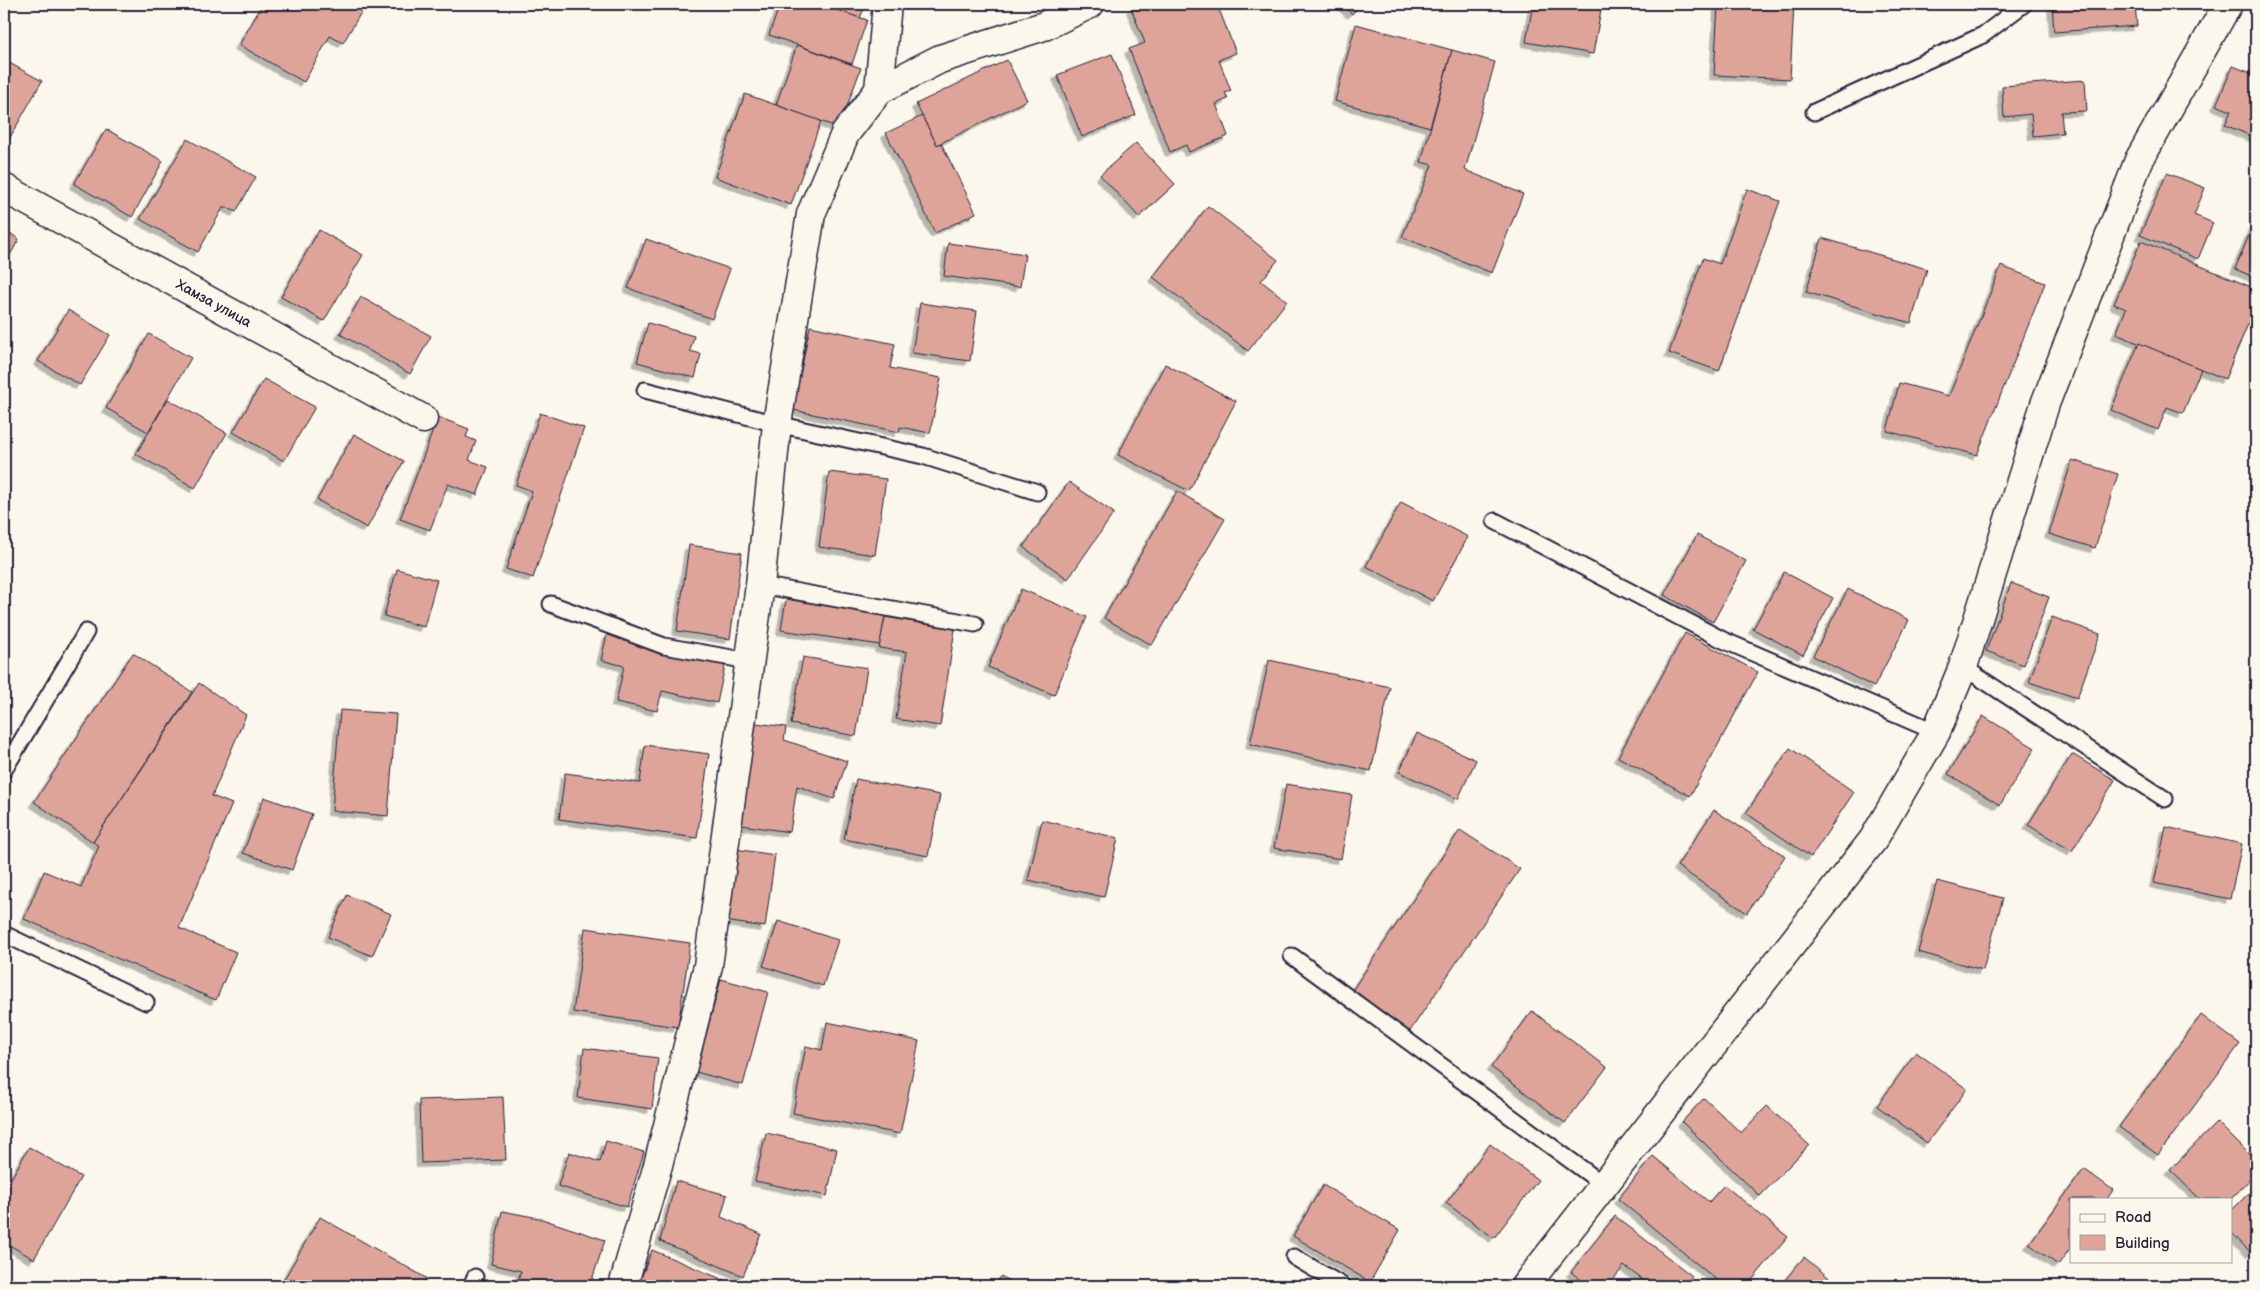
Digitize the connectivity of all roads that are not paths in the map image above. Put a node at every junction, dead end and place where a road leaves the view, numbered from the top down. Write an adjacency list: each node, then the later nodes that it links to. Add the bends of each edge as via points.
1 (887, 4): 5 (street)
2 (1090, 4): 5 (street, via 1044,26 940,59)
3 (2024, 4): 6 (lane, via 1983,36)
4 (2228, 4): 18 (street, via 2139,160 2045,404)
5 (879, 90): 10 (street, via 845,134 811,214)
6 (1814, 112)
7 (4, 188): 9 (street, Хамза улица)
8 (645, 390): 10 (lane)
9 (423, 419)
10 (777, 424): 11 (lane, via 923,456); 13 (street)
11 (1037, 492)
12 (1495, 521): 19 (lane, via 1723,640)
13 (760, 585): 15 (lane); 17 (street)
14 (551, 604): 17 (lane, via 664,646)
15 (975, 624)
16 (86, 632): 20 (lane)
17 (749, 661): 27 (street, via 708,966 658,1165)
18 (1963, 667): 19 (street); 21 (lane)
19 (1936, 732): 25 (street, via 1873,840)
20 (4, 770)
21 (2165, 799)
22 (4, 934): 24 (lane)
23 (1292, 956): 25 (lane)
24 (146, 1002)
25 (1604, 1185): 29 (street)
26 (1294, 1257): 28 (lane)
27 (623, 1286)
28 (1343, 1286)
29 (1525, 1286)

